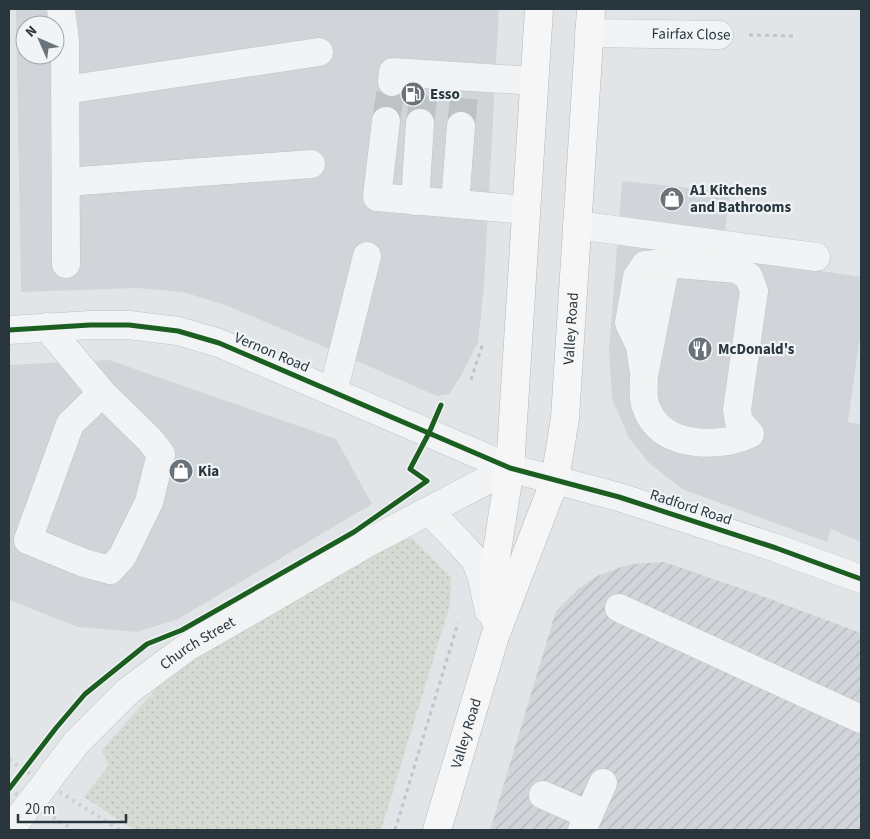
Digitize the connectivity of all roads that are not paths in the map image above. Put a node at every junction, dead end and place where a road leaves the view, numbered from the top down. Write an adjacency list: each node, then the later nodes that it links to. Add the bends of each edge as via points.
1 (61, 9): 8 (street)
2 (539, 9): 6 (highway, Valley Road)
3 (590, 21): 4 (street, Fairfax Close); 17 (highway, Valley Road)
4 (718, 35)
5 (319, 52): 8 (street)
6 (534, 81): 7 (street, via 426,79 393,72); 16 (highway, Valley Road)
7 (392, 82)
8 (65, 90): 13 (street)
9 (386, 121): 14 (street, via 378,198)
10 (420, 123): 14 (street)
11 (461, 126): 15 (street)
12 (312, 164): 13 (street)
13 (66, 182): 20 (street)
14 (415, 201): 15 (street)
15 (455, 204): 16 (street)
16 (526, 210): 26 (highway, Valley Road)
17 (577, 226): 19 (street); 27 (highway, Valley Road, via 565,418)
18 (367, 256): 24 (street)
19 (816, 257)
20 (66, 264)
21 (47, 327): 22 (street, Vernon Road); 24 (street, Vernon Road, via 129,325 178,331 219,344); 25 (street)
22 (9, 330)
23 (644, 376): 23 (street, via 646,406 652,419 667,434 699,443 729,441 750,434 740,422 737,410 754,291 749,277 737,270 666,263)
24 (333, 392): 26 (street, Vernon Road)
25 (102, 393): 25 (street, via 160,454 149,502 122,557 110,570 28,540 70,424)
26 (510, 468): 27 (street, Radford Road); 28 (street, Church Street); 31 (highway, Valley Road, via 494,570)
27 (555, 480): 29 (street, Radford Road, via 619,497); 31 (highway, Valley Road)
28 (429, 511): 31 (street, via 476,561); 36 (street, Church Street, bridge, via 186,648 128,690 76,743)
29 (861, 579)
30 (619, 608): 32 (street)
31 (495, 636): 37 (highway, Valley Road)
32 (861, 719)
33 (603, 783): 35 (street)
34 (543, 795): 35 (street)
35 (586, 823)
36 (10, 830)
37 (437, 830)

